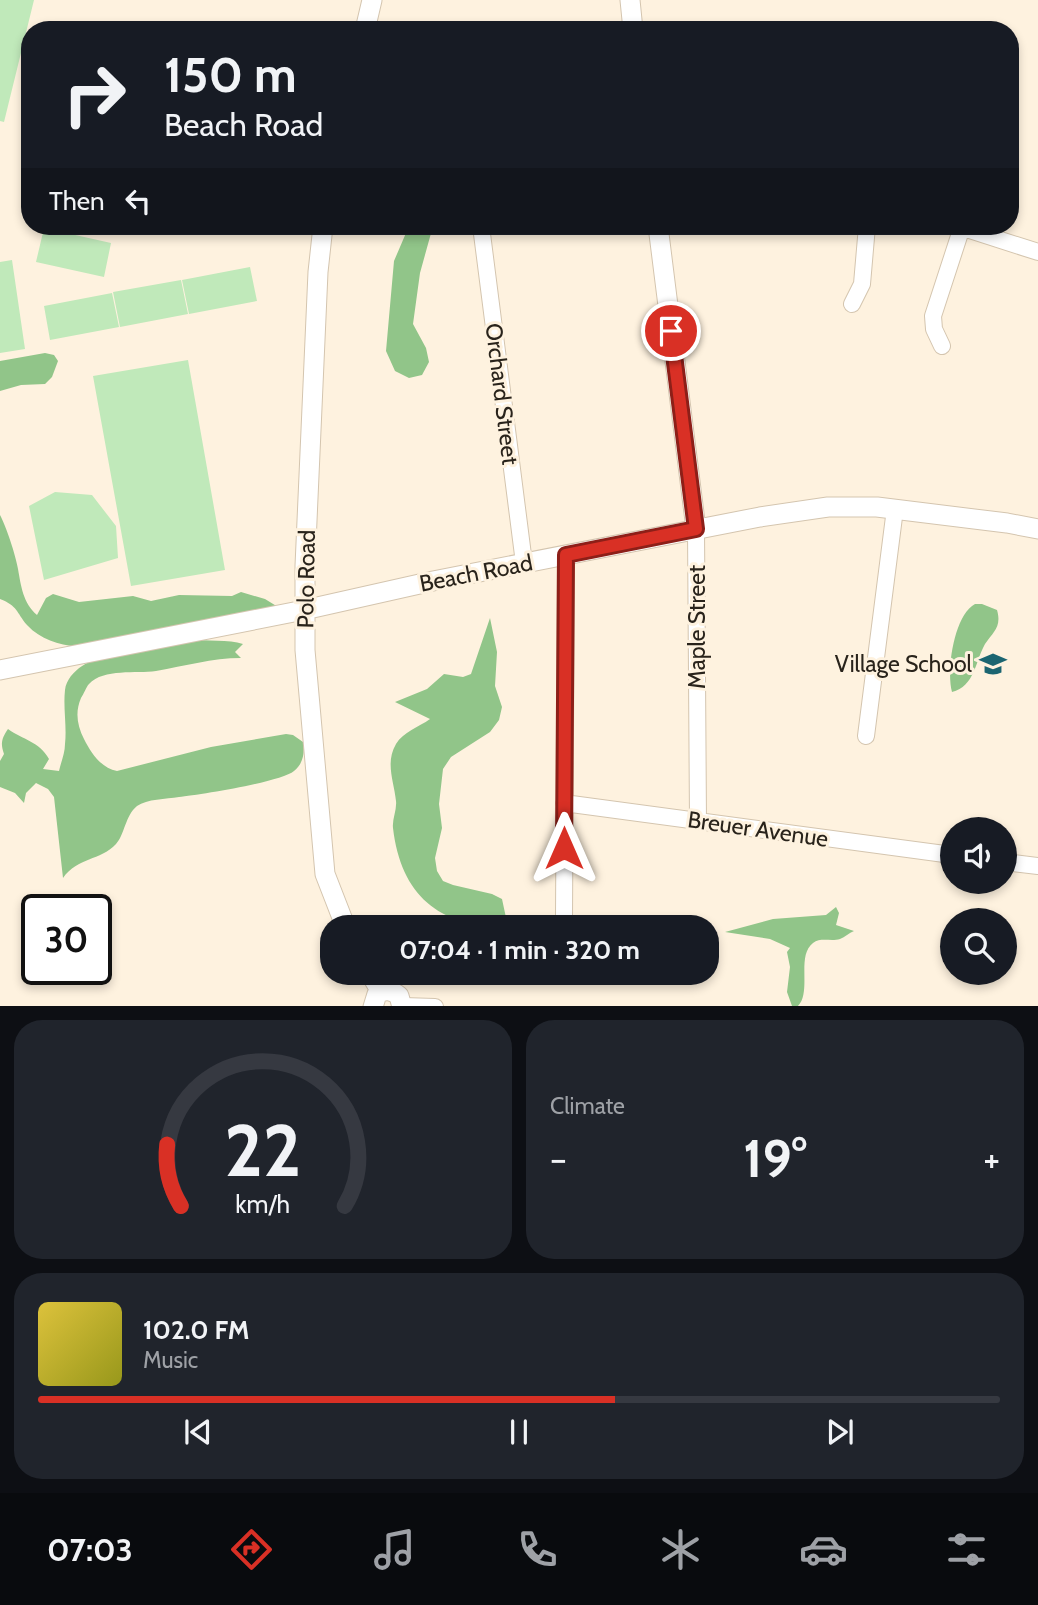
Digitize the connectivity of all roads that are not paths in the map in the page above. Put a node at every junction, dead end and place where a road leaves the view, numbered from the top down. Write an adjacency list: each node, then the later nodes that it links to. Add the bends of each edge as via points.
1 (372, 0): 3 (street)
2 (630, 0): 4 (street)
3 (367, 21)
4 (632, 21)
5 (322, 235): 19 (street, Polo Road)
6 (482, 235): 18 (street, Orchard Street)
7 (659, 235): 15 (street, Maple Street)
8 (866, 235): 12 (street, via 863,284)
9 (957, 235): 13 (street, via 933,316)
10 (984, 235): 11 (street)
11 (1038, 252)
12 (852, 304)
13 (942, 346)
14 (895, 509): 15 (street, Beach Road, via 828,507); 16 (street, Beach Road); 21 (street)
15 (696, 529): 17 (street, Beach Road); 23 (street, Maple Street)
16 (1038, 529)
17 (566, 555): 18 (street, Beach Road); 22 (street)
18 (524, 563): 19 (street, Beach Road)
19 (304, 610): 20 (street, Beach Road); 27 (street, Polo Road, via 325,874)
20 (0, 670)
21 (866, 736)
22 (564, 803): 23 (street, Breuer Avenue); 28 (street)
23 (698, 821): 24 (street, Breuer Avenue)
24 (940, 853)
25 (1017, 864): 26 (street)
26 (1038, 866)
27 (340, 915)
28 (564, 915)
29 (377, 999): 30 (street, via 391,990)
30 (402, 1006): 31 (street)
31 (435, 1006)

